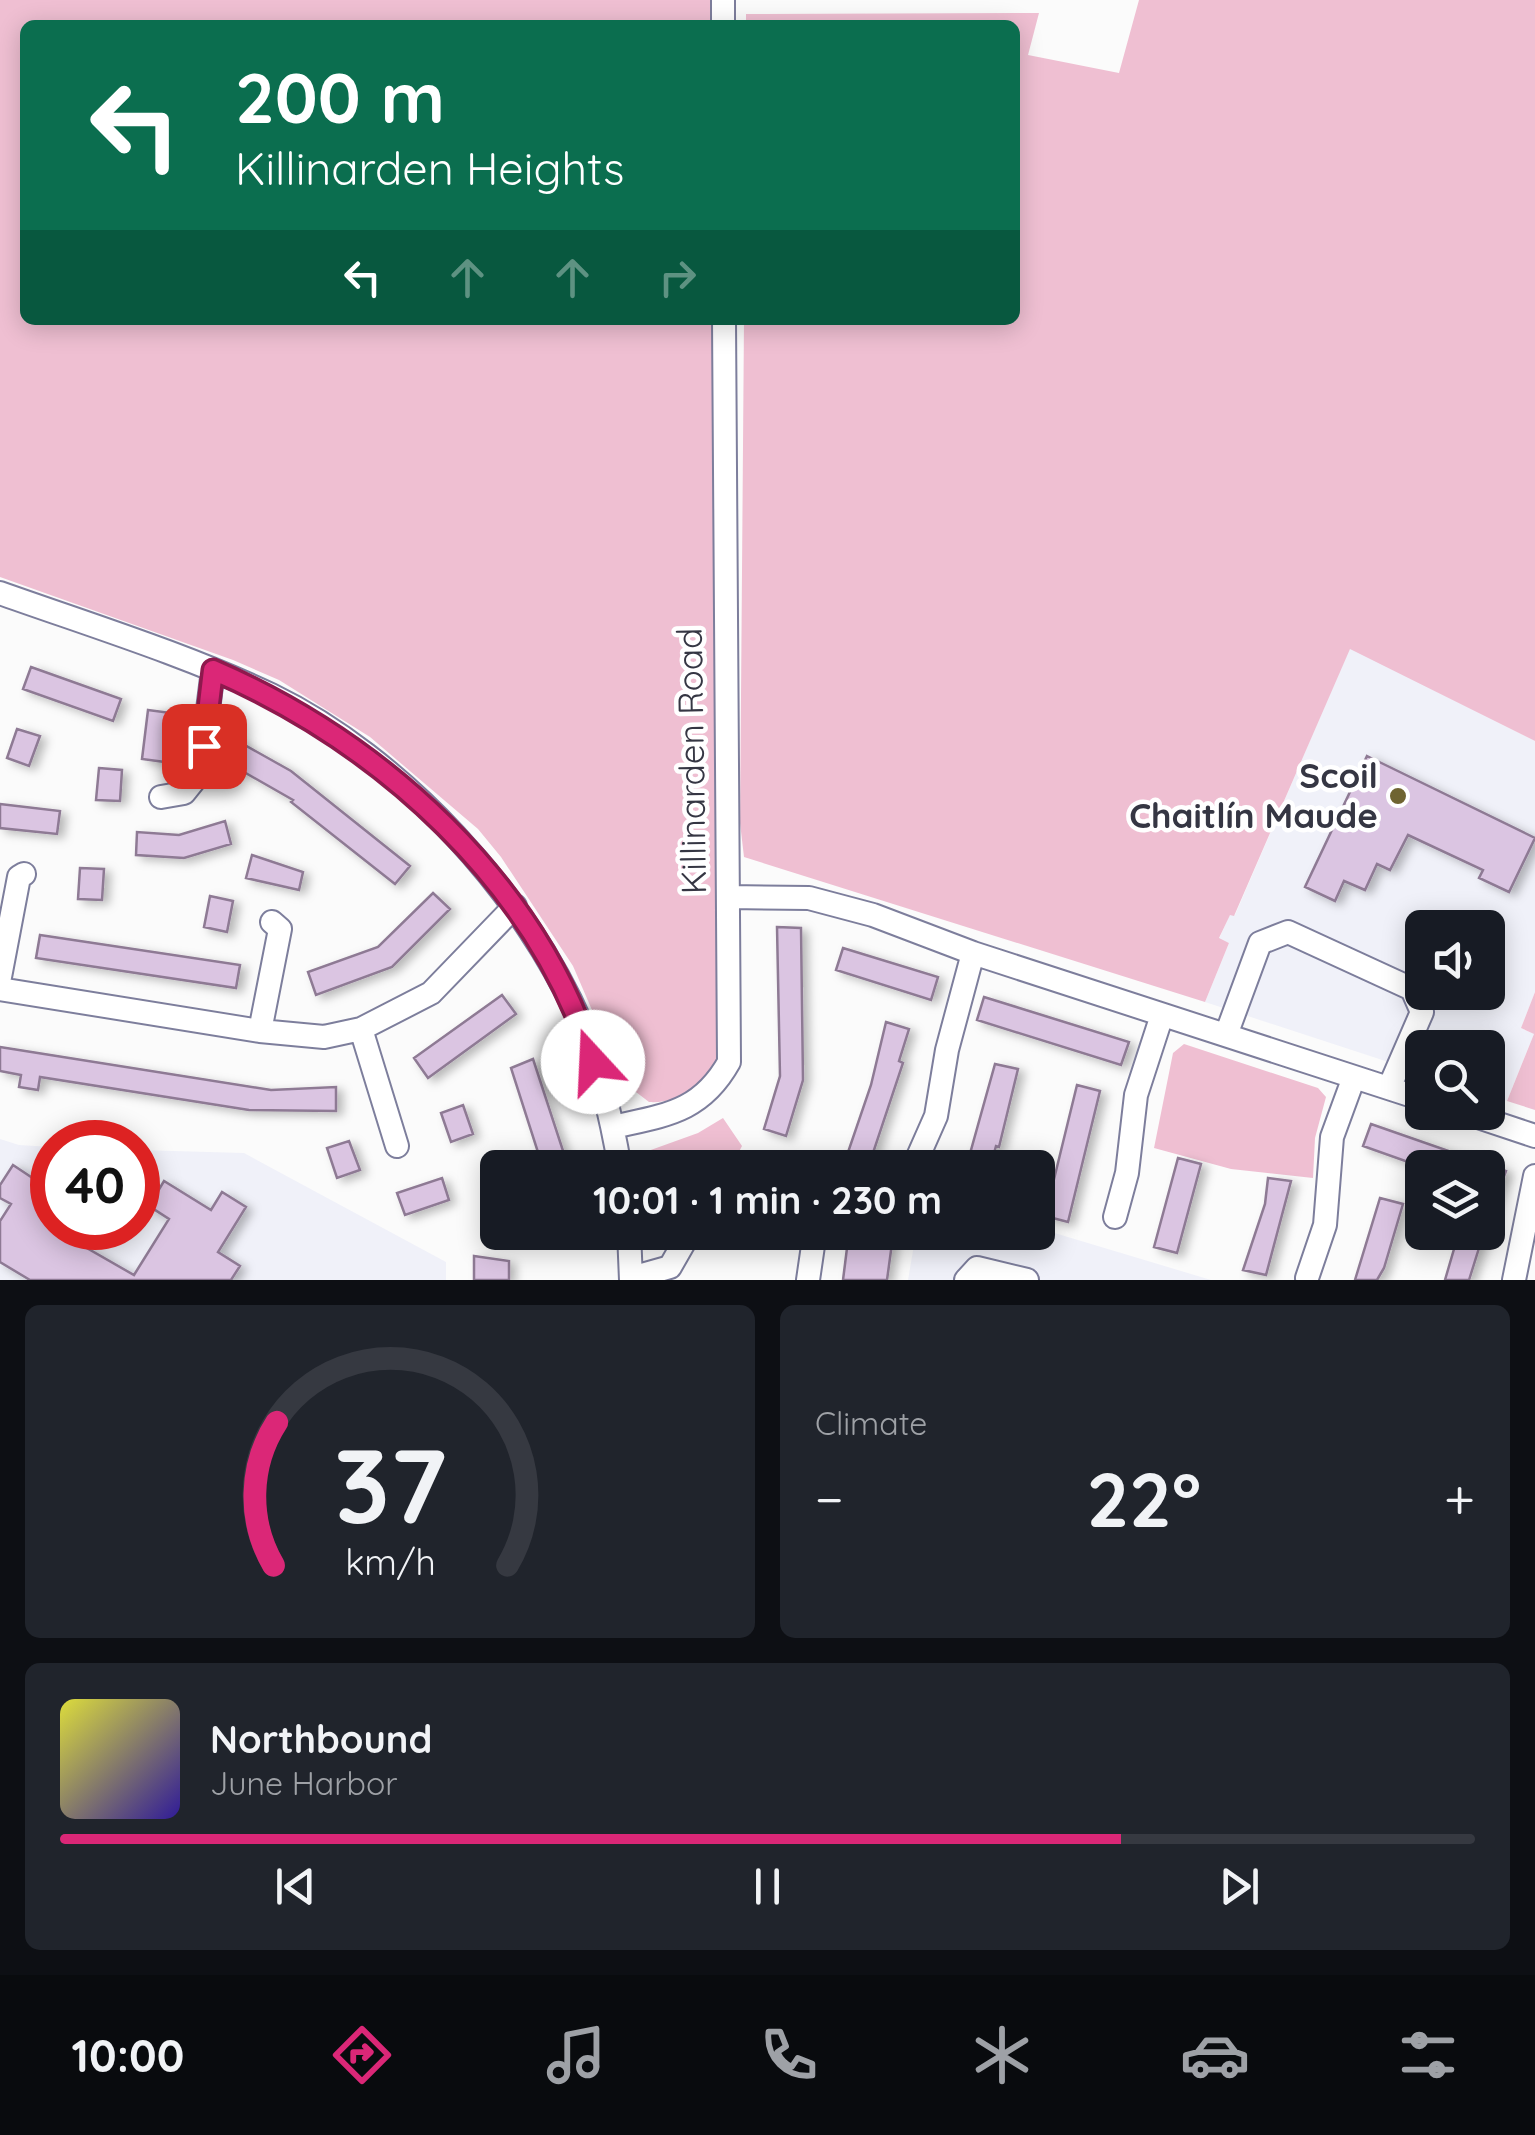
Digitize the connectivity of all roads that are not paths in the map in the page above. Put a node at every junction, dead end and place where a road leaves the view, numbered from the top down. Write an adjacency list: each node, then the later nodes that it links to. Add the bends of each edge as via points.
1 (724, 325): 6 (street, Killinarden Road, via 724,804)
2 (0, 593): 3 (street)
3 (213, 670): 4 (street, via 200,773 184,793); 7 (street, via 274,696 394,779)
4 (161, 797)
5 (24, 874): 10 (street, via 18,877)
6 (730, 897): 9 (street, via 809,898); 20 (street, Killinarden Road, via 728,1062 696,1103)
7 (515, 906): 13 (street, via 431,993); 20 (street, via 583,1028)
8 (272, 922): 14 (street, via 280,929)
9 (972, 953): 12 (street); 24 (street, via 936,1116)
10 (0, 977)
11 (0, 990): 14 (street)
12 (1162, 1014): 15 (street); 26 (street, via 1136,1095)
13 (362, 1029): 14 (street, via 324,1036); 22 (street)
14 (260, 1031)
15 (1226, 1036): 16 (street); 17 (street, via 1260,943 1288,932 1412,989 1422,1012)
16 (1354, 1077): 17 (street); 30 (street, via 1332,1137 1324,1225)
17 (1389, 1088): 18 (street)
18 (1405, 1093)
19 (1505, 1126): 21 (street)
20 (613, 1128): 23 (street)
21 (1535, 1136)
22 (398, 1146)
23 (617, 1150)
24 (921, 1150)
25 (1535, 1176): 35 (street)
26 (1115, 1218)
27 (630, 1250): 31 (street)
28 (680, 1250): 31 (street, via 670,1267)
29 (812, 1250): 32 (street)
30 (1307, 1278)
31 (631, 1279)
32 (808, 1280)
33 (966, 1280): 34 (street, via 977,1268)
34 (1027, 1280)
35 (1514, 1280)

